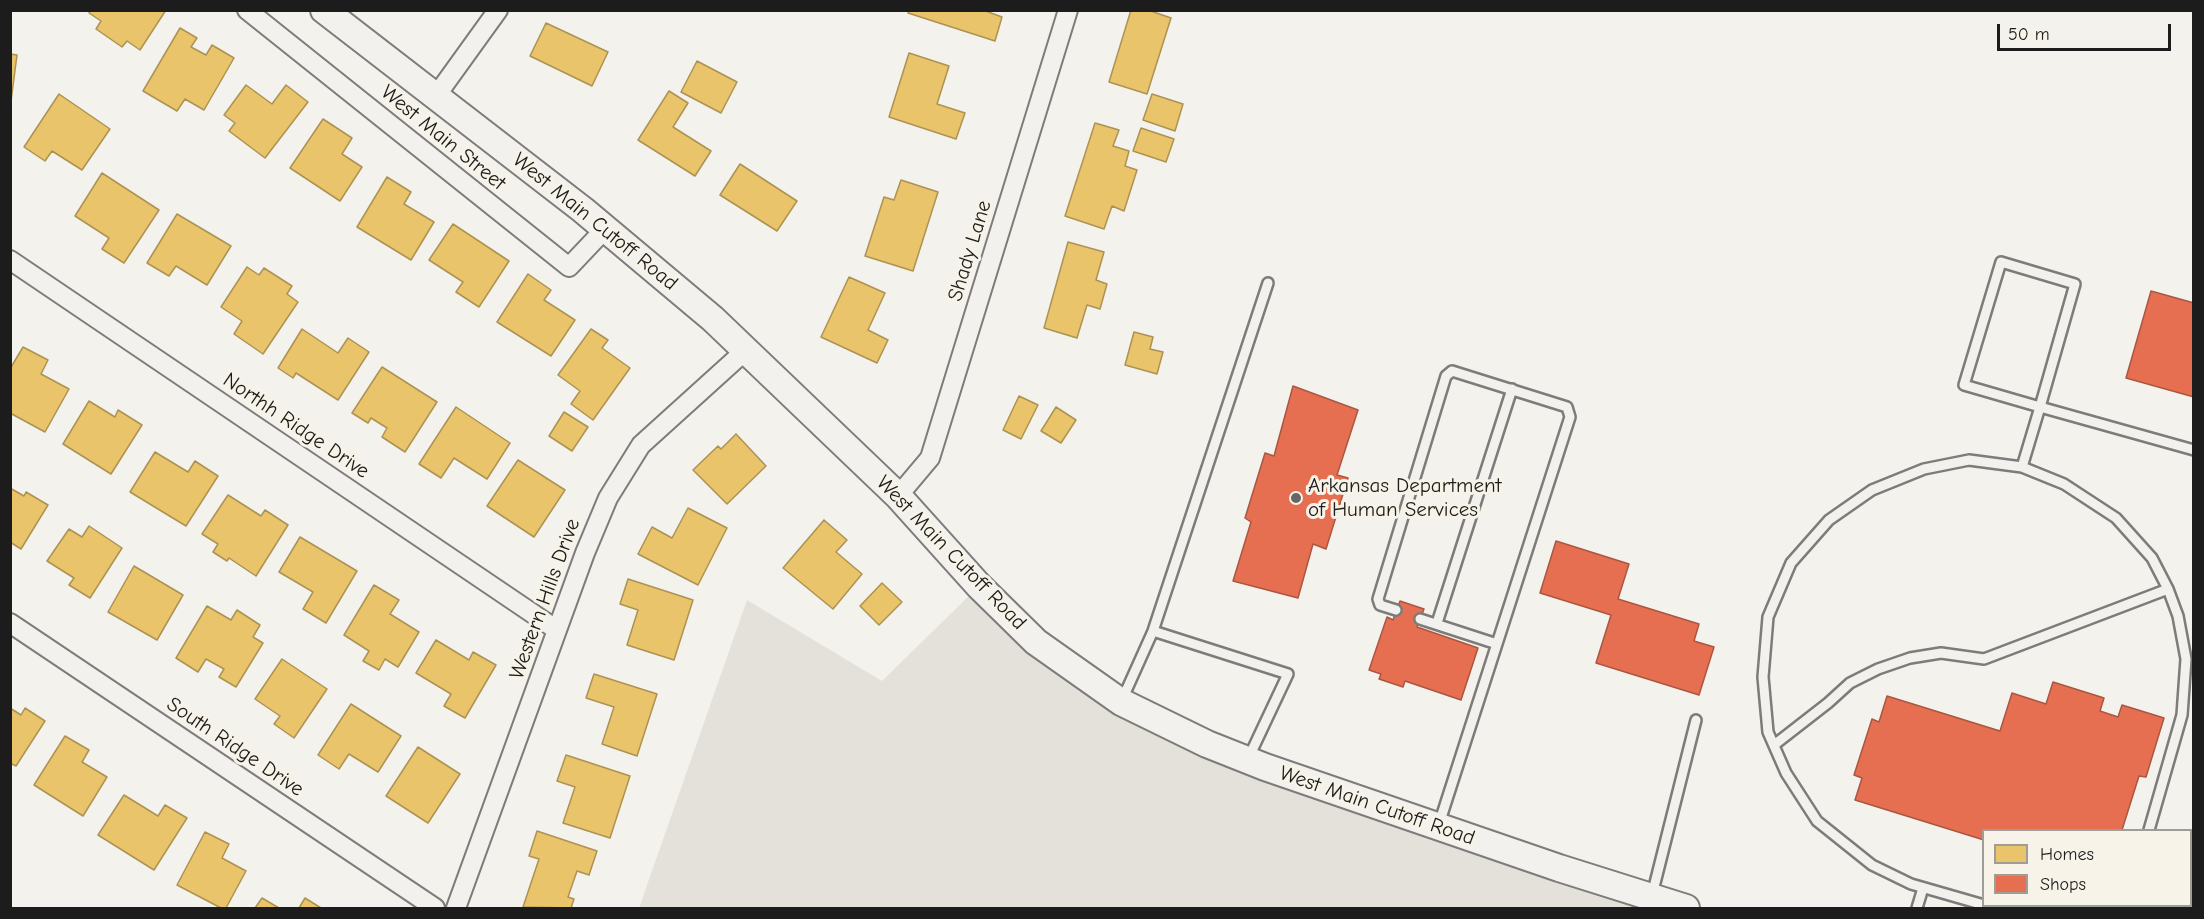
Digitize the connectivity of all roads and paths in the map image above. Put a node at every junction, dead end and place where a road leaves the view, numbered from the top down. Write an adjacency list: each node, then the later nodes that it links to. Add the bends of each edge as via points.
1 (247, 10): 6 (street, West Main Street, via 569,267)
2 (324, 10): 5 (main road, West Main Cutoff Road)
3 (498, 10): 5 (street)
4 (1068, 10): 14 (street, Shady Lane, via 930,458)
5 (436, 96): 6 (main road, West Main Cutoff Road)
6 (605, 229): 9 (main road, West Main Cutoff Road)
7 (10, 260): 20 (street, Northh Ridge Drive)
8 (1268, 283): 21 (lane)
9 (746, 350): 14 (main road, West Main Cutoff Road); 20 (street, Western Hills Drive, via 640,445 608,498)
10 (1512, 389): 16 (lane, via 1452,371 1446,376 1378,599 1380,605); 19 (lane); 22 (lane, via 1567,407 1570,417)
11 (2040, 407): 11 (lane, via 2075,284 2001,262 1964,385); 12 (lane); 13 (lane)
12 (2193, 450)
13 (2022, 467): 15 (lane, via 2064,484 2116,518 2152,558); 25 (lane, via 1969,460 1924,469 1872,490 1829,520 1791,563 1768,617 1763,677 1768,732)
14 (898, 496): 23 (main road, West Main Cutoff Road, via 1036,642)
15 (2168, 589): 25 (lane, via 1984,659 1941,653 1878,669 1850,683); 28 (lane, via 2186,659 2182,715)
16 (1396, 610)
17 (1420, 619): 19 (lane)
18 (10, 623): 32 (street, South Ridge Drive)
19 (1437, 623): 22 (lane)
20 (557, 630): 33 (street, Western Hills Drive)
21 (1153, 631): 23 (lane); 26 (lane, via 1288,674)
22 (1497, 644): 27 (lane)
23 (1121, 702): 26 (main road, West Main Cutoff Road)
24 (1696, 720): 30 (lane)
25 (1774, 745): 29 (lane, via 1786,773 1817,821 1872,865)
26 (1247, 760): 27 (main road, West Main Cutoff Road)
27 (1438, 827): 30 (main road, West Main Cutoff Road)
28 (2150, 829)
29 (1923, 888): 31 (lane); 35 (lane)
30 (1651, 897): 34 (main road, West Main Cutoff Road)
31 (1982, 904)
32 (435, 909)
33 (456, 909)
34 (1686, 909)
35 (1917, 909)

